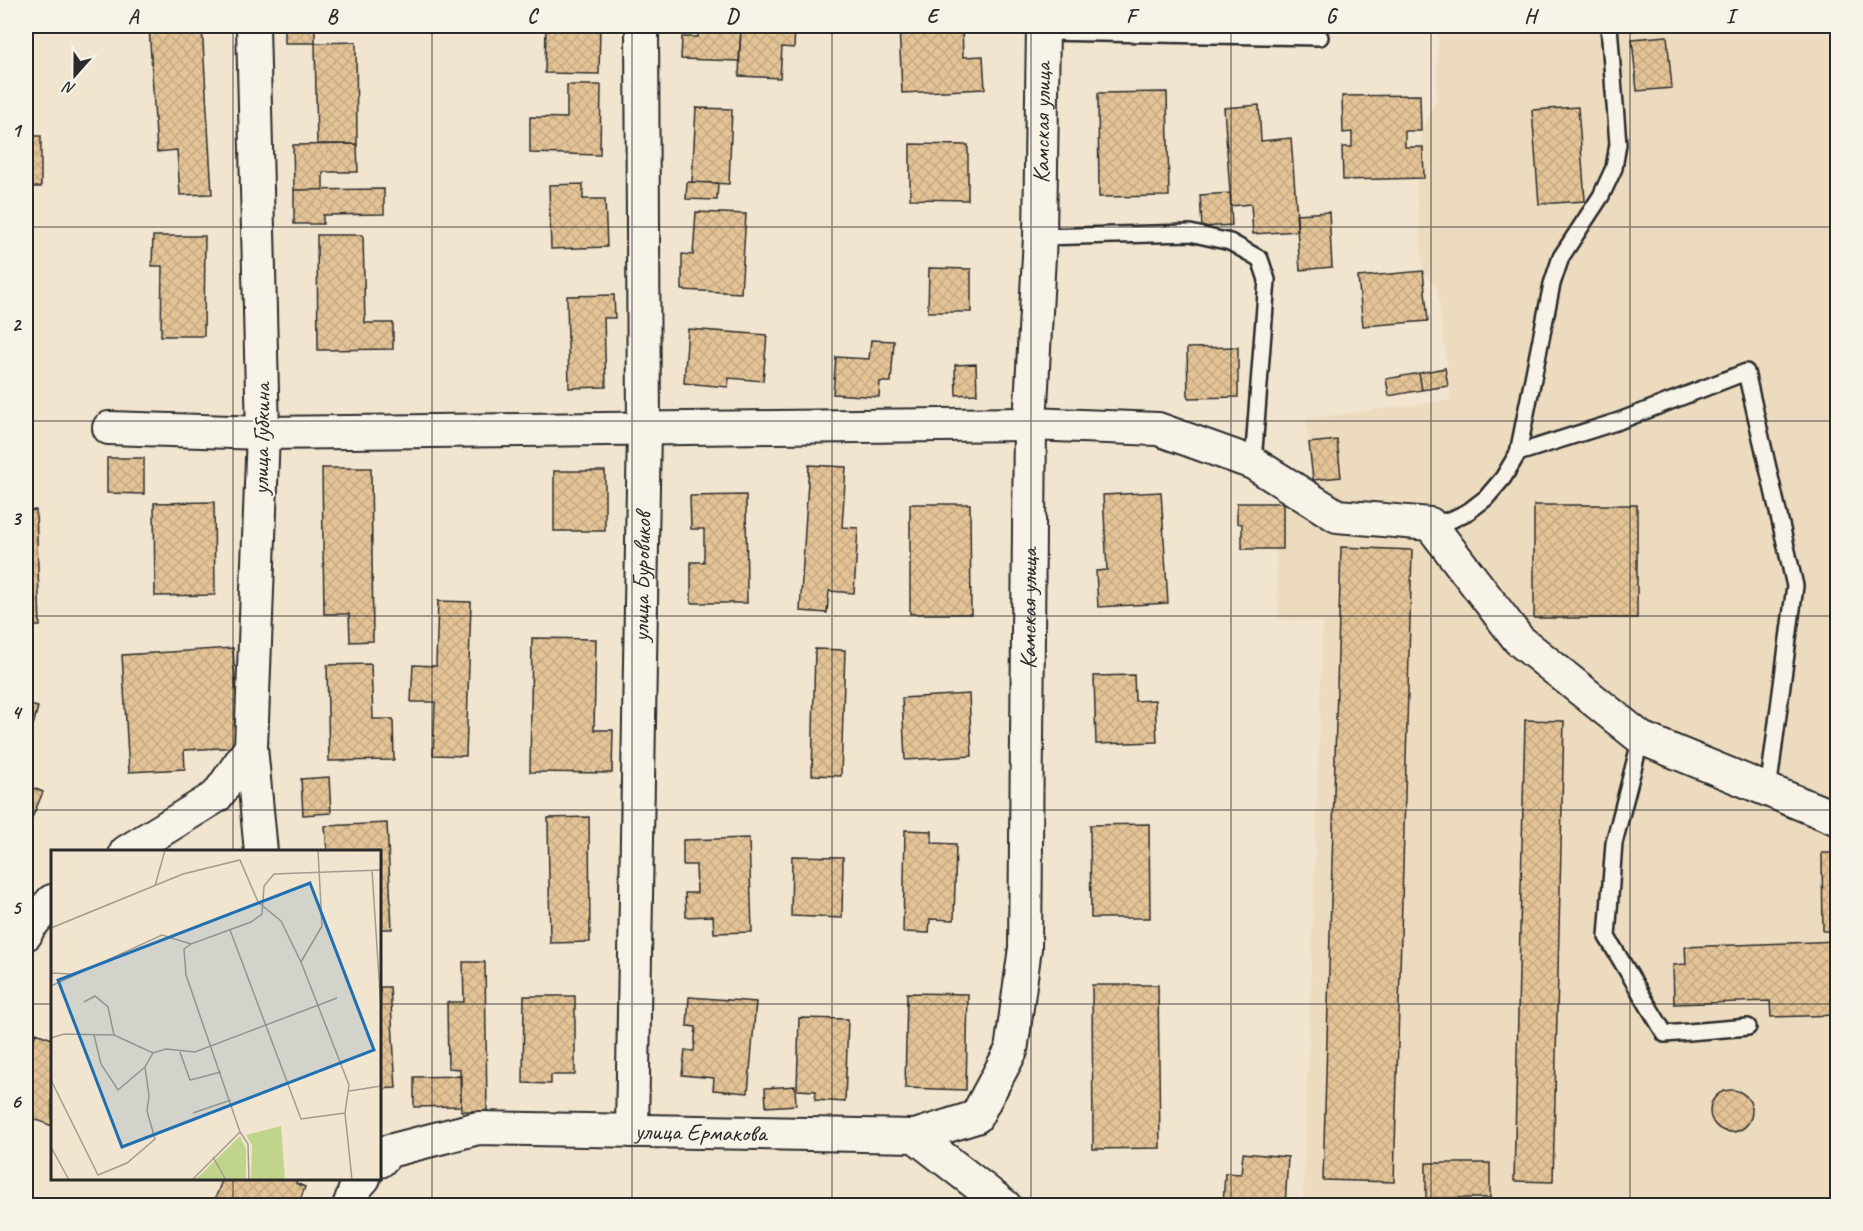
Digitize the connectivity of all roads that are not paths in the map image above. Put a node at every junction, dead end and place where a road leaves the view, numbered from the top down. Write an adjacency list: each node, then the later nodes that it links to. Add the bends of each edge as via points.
1 (253, 26): 10 (street, улица Губкина)
2 (642, 26): 9 (street, улица Буровиков)
3 (1609, 26): 11 (lane, via 1618,144 1614,168 1601,196 1561,257 1552,284)
4 (1043, 29): 5 (lane); 6 (street, Камская улица)
5 (1320, 38)
6 (1040, 237): 7 (street, Камская улица); 12 (lane, via 1190,233 1230,242 1260,259 1267,280)
7 (1030, 424): 9 (street); 12 (street, via 1158,429); 24 (street, Камская улица, via 1025,948 1011,1051 976,1117)
8 (109, 428): 10 (street)
9 (644, 428): 10 (street); 23 (street, улица Буровиков)
10 (263, 433): 15 (street, улица Губкина)
11 (1518, 453): 13 (lane, via 1486,498 1469,511); 16 (lane, via 1619,421 1746,372 1795,586)
12 (1253, 463): 13 (street, via 1337,516)
13 (1430, 524): 14 (street, via 1519,640)
14 (1641, 738): 16 (street); 22 (lane, via 1614,843 1607,937 1665,1034)
15 (251, 747): 18 (street, via 217,796); 19 (street, улица Губкина)
16 (1768, 791): 17 (street)
17 (1838, 819)
18 (129, 850)
19 (261, 850)
20 (51, 902): 21 (street)
21 (26, 934)
22 (1748, 1027)
23 (632, 1131): 24 (street, улица Ермакова); 25 (street, улица Ермакова, via 478,1128 389,1151)
24 (915, 1136): 26 (street)
25 (381, 1160)
26 (1005, 1206)

